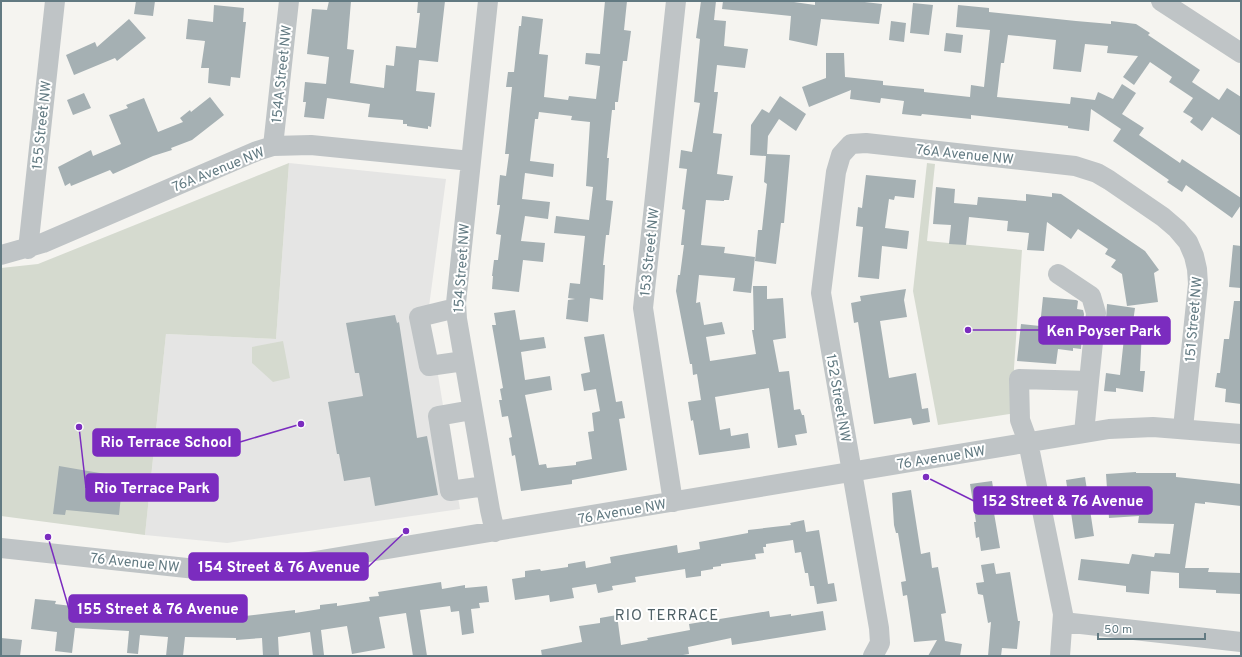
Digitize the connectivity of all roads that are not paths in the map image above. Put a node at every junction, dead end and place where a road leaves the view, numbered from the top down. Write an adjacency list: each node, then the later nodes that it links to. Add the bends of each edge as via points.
1 (55, 1): 11 (street, 155 Street NW)
2 (289, 1): 7 (street, 154A Street NW)
3 (488, 1): 9 (street, 154 Street NW)
4 (676, 1): 24 (street, 153 Street NW, via 644,308)
5 (1162, 1): 6 (street)
6 (1241, 54)
7 (273, 146): 9 (street, 76A Avenue NW, via 311,145); 11 (street, 76A Avenue NW)
8 (846, 149): 10 (street, 76A Avenue NW, via 851,144 866,143); 22 (street, 152 Street NW, via 841,155 836,172 821,293)
9 (471, 161): 14 (street, 154 Street NW)
10 (1087, 169): 18 (street, 151 Street NW, via 1109,180 1163,217 1188,242 1194,256 1198,284)
11 (28, 249): 12 (street, 76A Avenue NW)
12 (1, 256)
13 (1058, 274): 16 (street, via 1091,296 1096,313)
14 (456, 308): 15 (street, 154 Street NW); 15 (street, via 419,317 429,366)
15 (464, 361): 17 (street, 154 Street NW)
16 (1089, 381): 19 (street); 21 (street, via 1019,380 1020,420)
17 (472, 410): 23 (street, 154 Street NW); 23 (street, via 438,416 450,491)
18 (1183, 428): 19 (street, 76 Avenue NW, via 1128,427); 20 (street, 76 Avenue NW)
19 (1084, 433): 21 (street, 76 Avenue NW)
20 (1241, 434)
21 (1028, 442): 22 (street, 76 Avenue NW); 27 (street)
22 (853, 472): 24 (street, 76 Avenue NW); 29 (street, 152 Street NW, via 880,636)
23 (485, 486): 25 (street, 154 Street NW)
24 (673, 502): 25 (street, 76 Avenue NW)
25 (495, 532): 26 (street, 76 Avenue NW, via 255,570 196,569)
26 (1, 548)
27 (1063, 622): 28 (street); 30 (street)
28 (1241, 642)
29 (875, 652)
30 (1060, 656)

